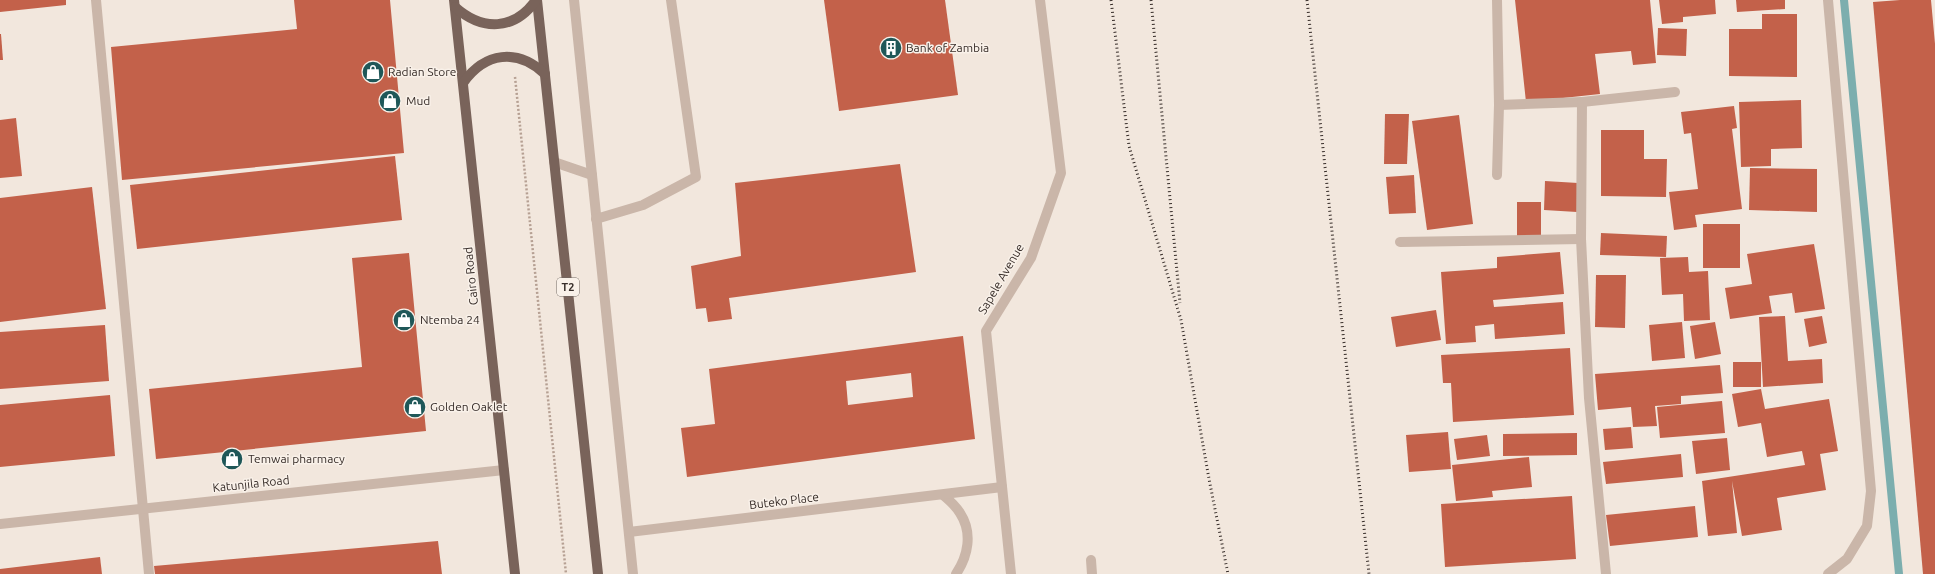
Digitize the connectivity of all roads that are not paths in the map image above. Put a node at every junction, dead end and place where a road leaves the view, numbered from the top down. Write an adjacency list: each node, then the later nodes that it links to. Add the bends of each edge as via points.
1 (96, 0): 23 (street)
2 (537, 0): 8 (main road, via 522,15 501,24 488,24 464,16); 9 (main road, T2)
3 (574, 0): 15 (street)
4 (671, 0): 17 (street, via 696,177 643,205)
5 (1040, 0): 21 (street, Sapele Avenue, via 1061,173 1031,258 986,331)
6 (1497, 0): 13 (street)
7 (1828, 0): 35 (street, via 1871,491 1867,526 1846,559)
8 (454, 4): 10 (main road, Cairo Road)
9 (545, 74): 10 (main road, via 527,60 504,57 480,64); 14 (main road, T2)
10 (463, 82): 20 (main road, Cairo Road)
11 (1675, 92): 12 (street)
12 (1582, 102): 13 (street); 18 (street)
13 (1499, 105): 16 (street)
14 (554, 162): 15 (street); 29 (main road, T2)
15 (592, 175): 17 (street)
16 (1497, 175)
17 (596, 219): 25 (street)
18 (1581, 240): 19 (street); 34 (street, via 1589,398)
19 (1400, 242)
20 (504, 470): 23 (street, Katunjila Road); 28 (main road, Cairo Road)
21 (1002, 487): 22 (street, Buteko Place); 32 (street, Sapele Avenue)
22 (943, 495): 25 (street, Buteko Place); 31 (street, via 960,513 968,537 964,562)
23 (143, 509): 24 (street, Katunjila Road); 27 (street)
24 (0, 524)
25 (629, 532): 30 (street)
26 (1091, 560): 33 (street)
27 (150, 574)
28 (515, 574)
29 (598, 574)
30 (633, 574)
31 (956, 574)
32 (1011, 574)
33 (1092, 574)
34 (1606, 574)
35 (1828, 574)

